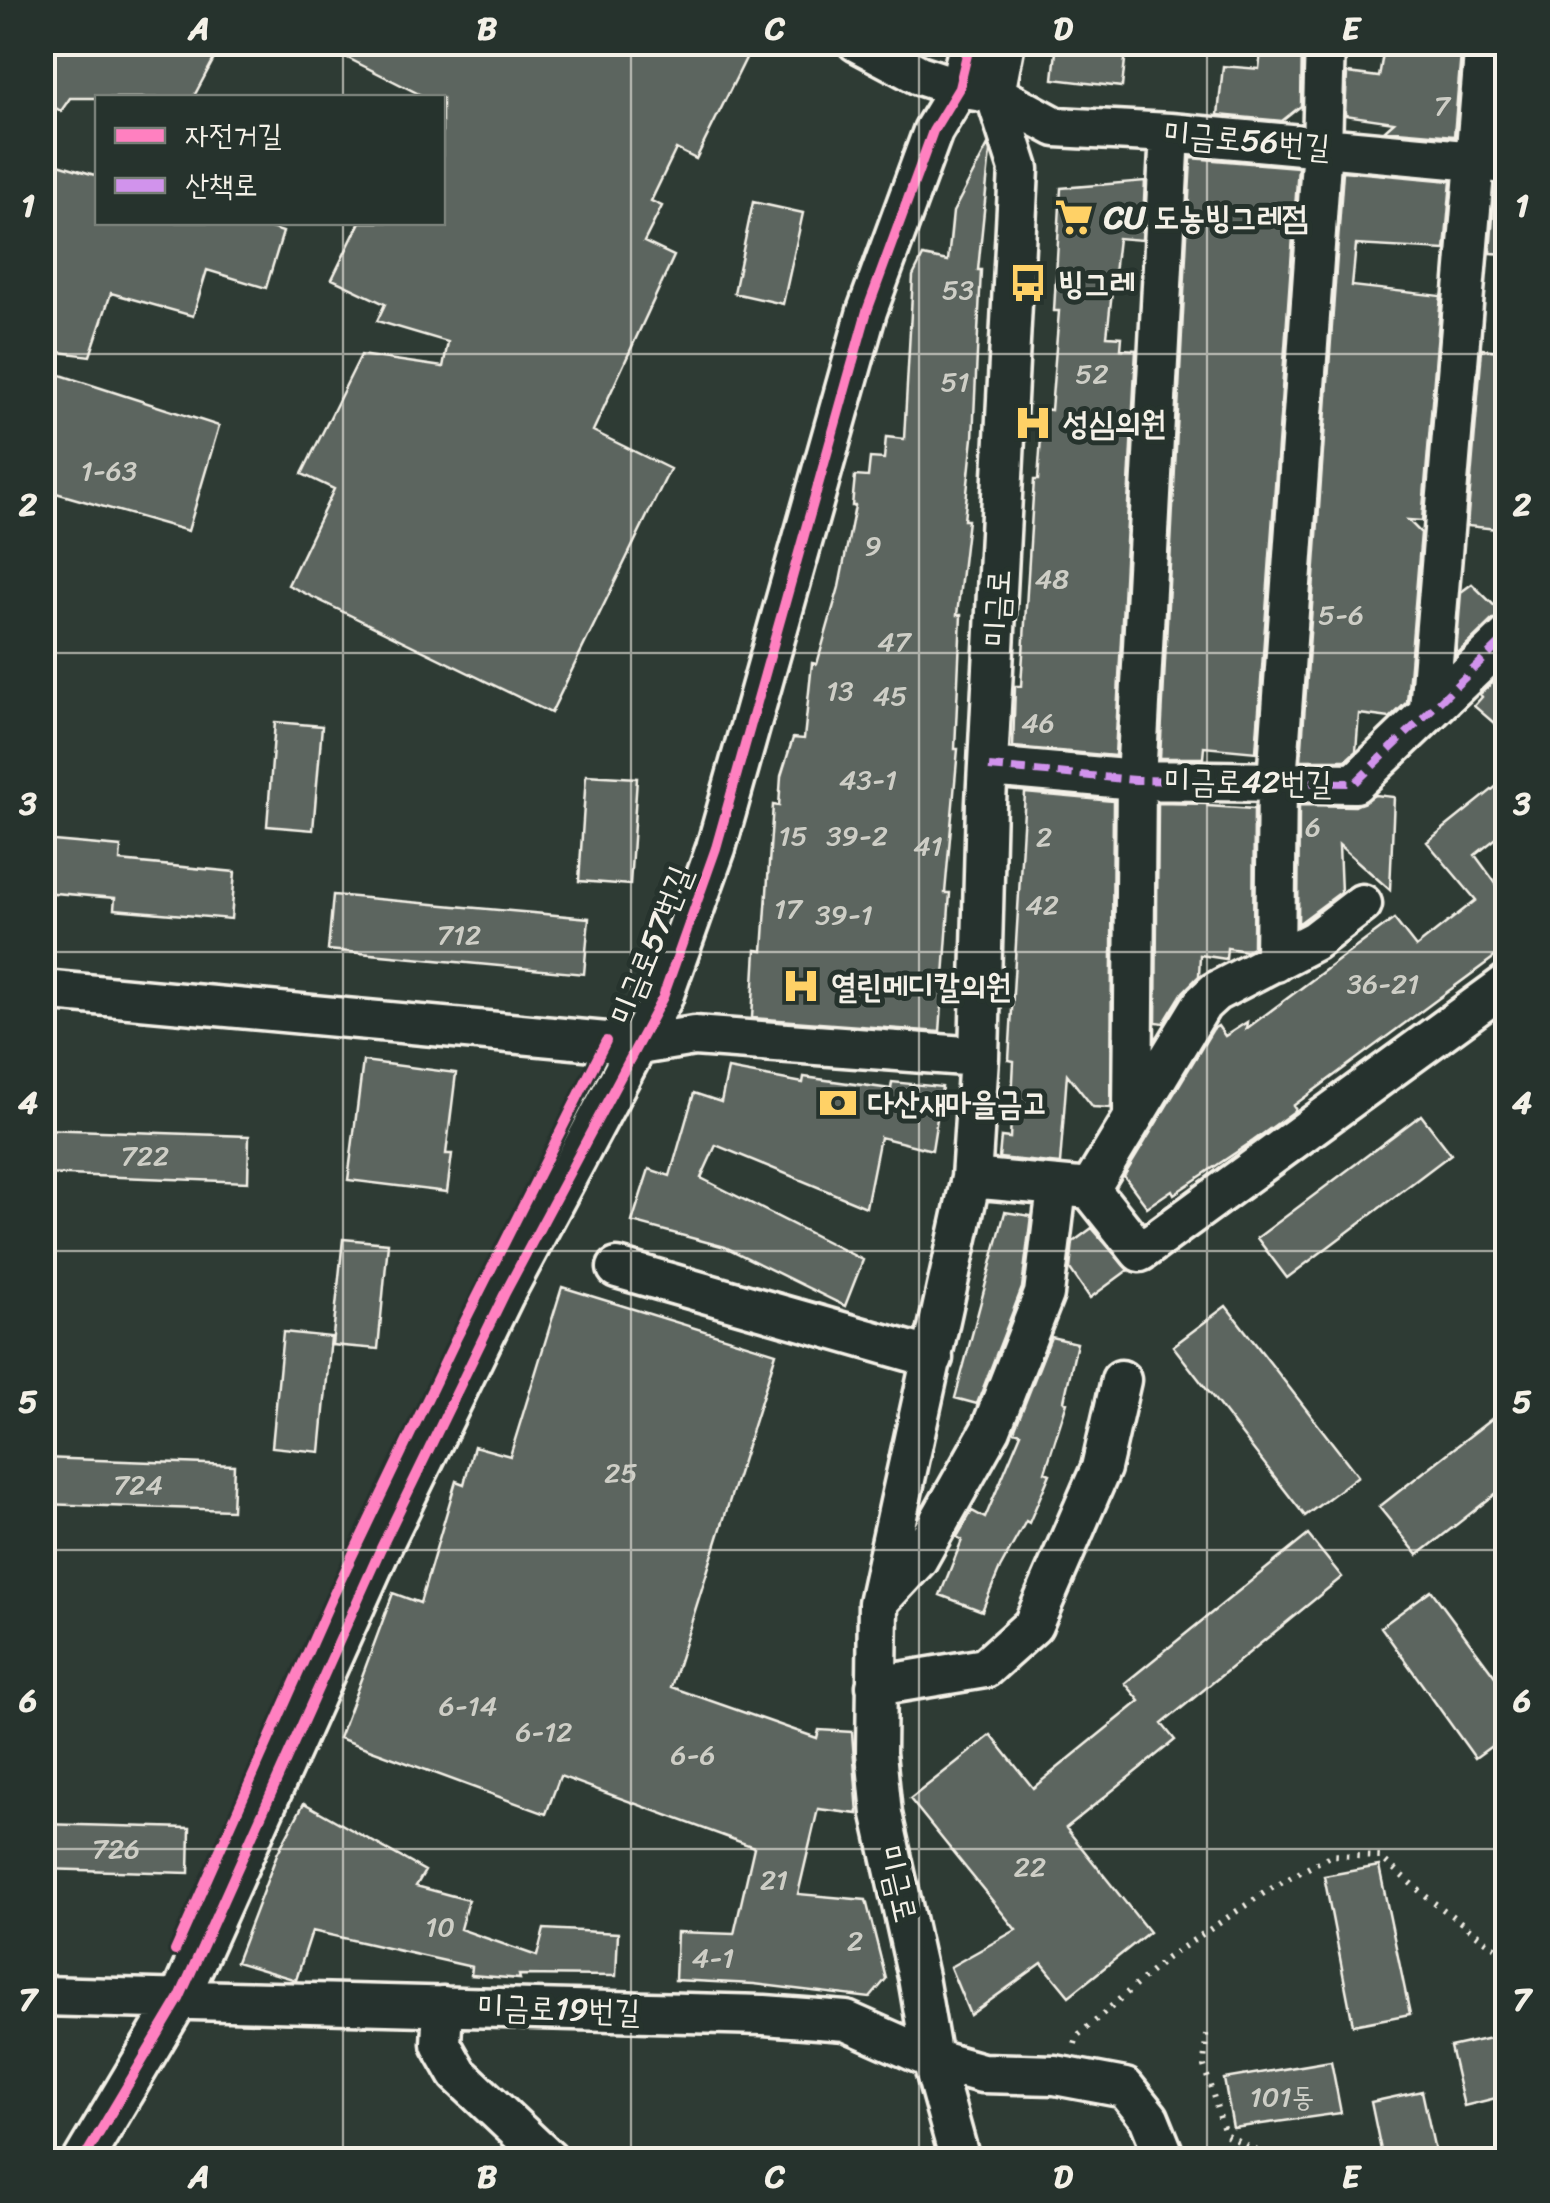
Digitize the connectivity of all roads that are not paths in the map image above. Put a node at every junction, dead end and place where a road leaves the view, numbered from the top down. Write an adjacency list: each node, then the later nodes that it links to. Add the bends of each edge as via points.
1 (857, 42): 6 (street, 미금로56번길, via 919,74)
2 (970, 42): 6 (street)
3 (1006, 42): 6 (street, 미금로)
4 (1325, 42): 8 (street)
5 (1486, 42): 9 (street)
6 (977, 91): 7 (street, 미금로56번길, via 1056,127); 12 (street, 미금로, via 1018,169); 19 (street, 미금로57번길, via 933,131 867,311 716,848)
7 (1170, 132): 8 (street, 미금로56번길); 13 (street)
8 (1322, 147): 9 (street, 미금로56번길); 14 (street)
9 (1491, 163): 11 (street)
10 (1508, 636): 11 (street, 미금로42번길)
11 (1428, 709): 14 (street, 미금로42번길, via 1355,783)
12 (989, 767): 13 (street, 미금로42번길); 20 (street, 미금로)
13 (1136, 780): 14 (street, 미금로42번길); 21 (street)
14 (1277, 781): 16 (street)
15 (1362, 904): 16 (street)
16 (1274, 962): 21 (street, via 1202,1004)
17 (1508, 983): 23 (street, via 1140,1252)
18 (42, 990): 19 (street)
19 (639, 1045): 20 (street, via 694,1036); 30 (street, 미금로57번길, via 504,1295 381,1548)
20 (979, 1057): 22 (street, 미금로)
21 (1132, 1115): 23 (street)
22 (971, 1178): 23 (street); 25 (street, 미금로)
23 (1074, 1189): 27 (street, via 1044,1294 992,1428 918,1559)
24 (617, 1268): 25 (street)
25 (933, 1358): 27 (street, 미금로)
26 (1121, 1380): 28 (street, via 1101,1468 1033,1626 985,1668)
27 (878, 1603): 28 (street, 미금로)
28 (876, 1686): 32 (street, 미금로, via 882,1814)
29 (42, 1996): 30 (street, 미금로19번길)
30 (179, 1999): 31 (street, 미금로19번길); 33 (street, 미금로57번길)
31 (442, 2006): 32 (street, 미금로19번길, via 846,2021); 34 (street, via 441,2044 458,2074)
32 (932, 2059): 35 (street, 미금로); 36 (street, 미금로19번길, via 982,2073 1054,2075 1126,2088 1149,2118)
33 (83, 2160)
34 (549, 2160)
35 (960, 2160)
36 (1166, 2160)

